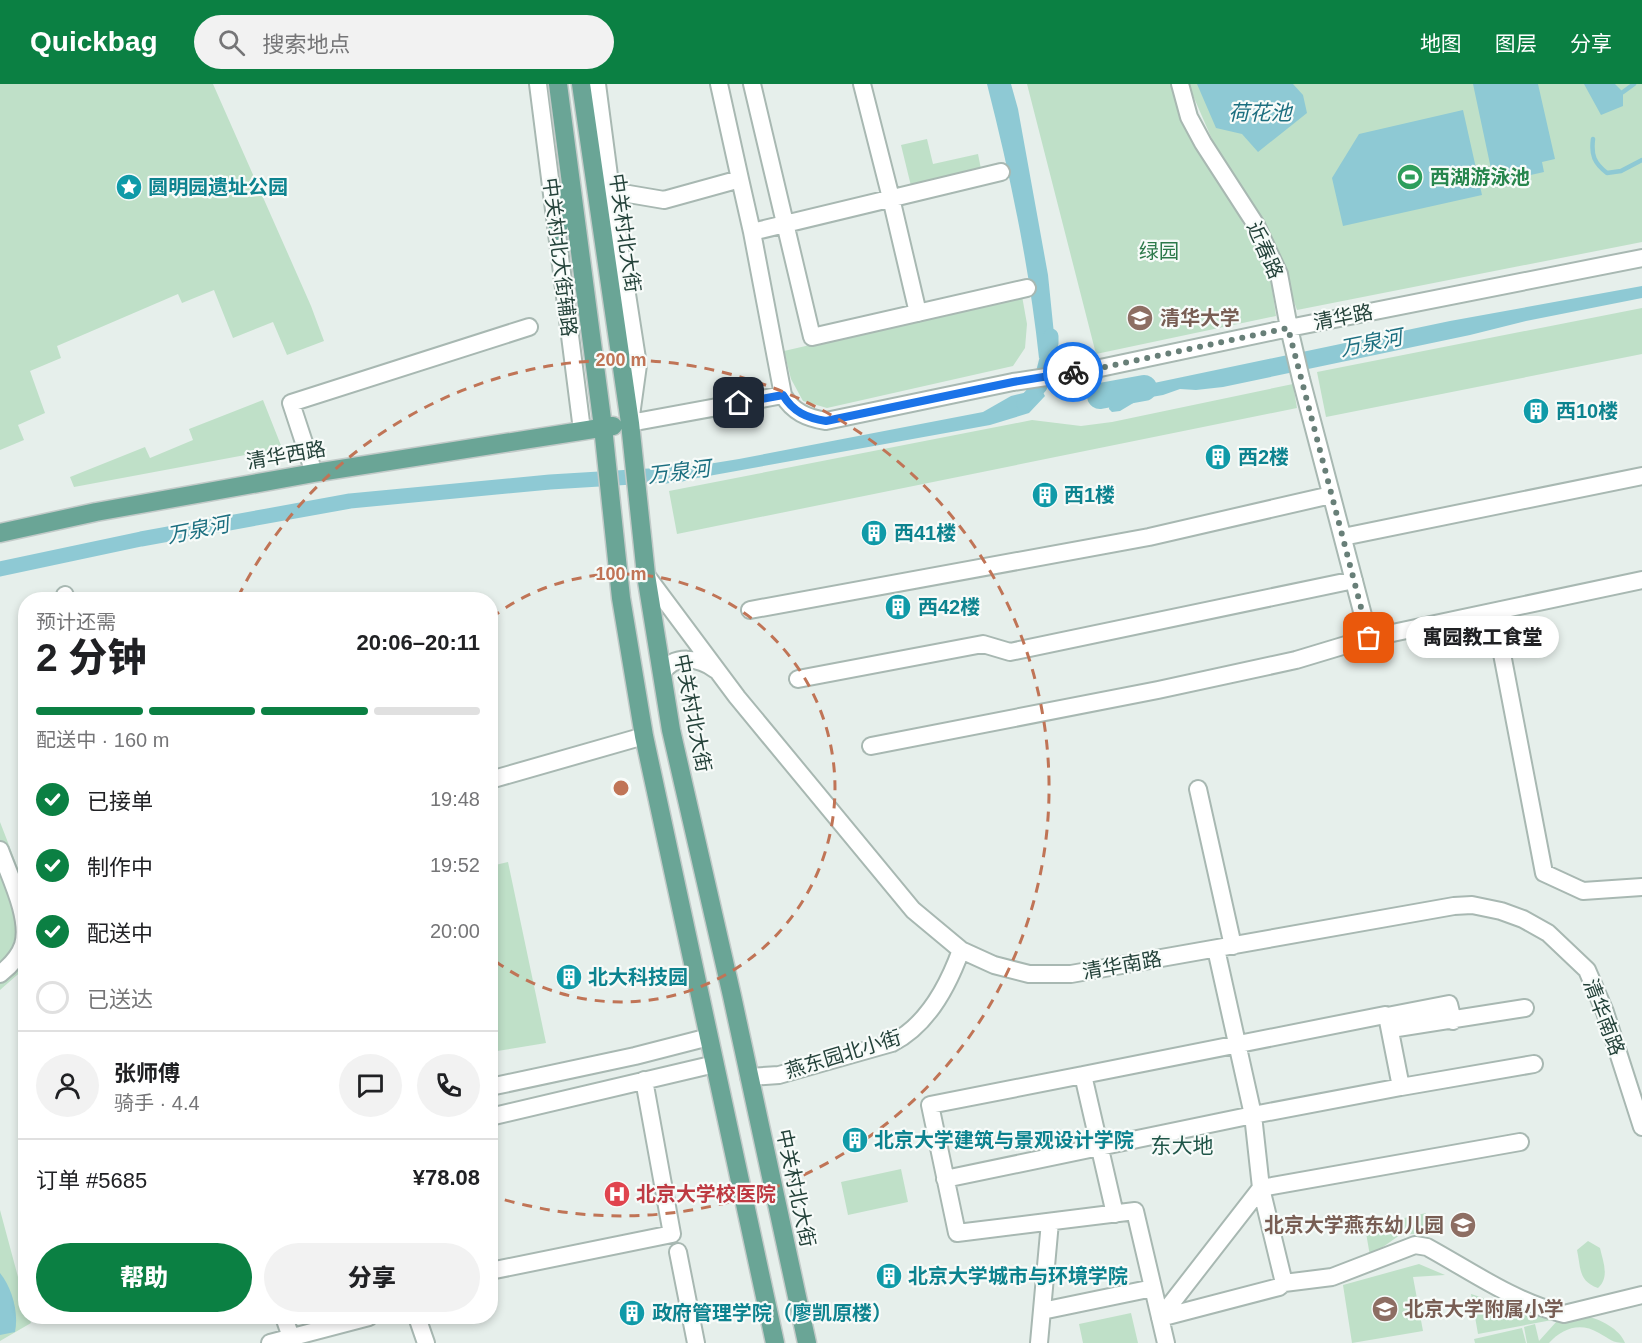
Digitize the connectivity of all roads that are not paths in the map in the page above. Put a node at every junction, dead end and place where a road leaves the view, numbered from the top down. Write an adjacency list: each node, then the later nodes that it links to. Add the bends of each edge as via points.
1 (538, 84): 15 (street, 中关村北大街辅路)
2 (558, 84): 11 (main road)
3 (581, 84): 23 (main road, 中关村北大街)
4 (597, 84): 12 (street)
5 (719, 84): 10 (street)
6 (752, 84): 14 (street)
7 (862, 84): 13 (street)
8 (1180, 84): 21 (street, 近春路, via 1194,126 1256,225 1279,274)
9 (1001, 172): 13 (street)
10 (740, 179): 12 (street, via 664,200); 16 (street)
11 (571, 181): 15 (main road); 24 (main road)
12 (611, 191): 23 (street, via 638,365)
13 (891, 198): 14 (street); 19 (street)
14 (785, 224): 16 (street); 19 (street, via 812,337)
15 (557, 231): 25 (street, 中关村北大街辅路)
16 (752, 232): 22 (street)
17 (1642, 258): 21 (street, 清华路)
18 (1027, 288): 19 (street)
19 (918, 313)
20 (529, 327): 26 (street, via 291,403)
21 (1288, 328): 22 (street, 清华路, via 826,421 801,414); 28 (street, 近春路)
22 (783, 395): 23 (street)
23 (630, 423): 24 (main road, 清华西路); 31 (main road, 中关村北大街)
24 (603, 427): 25 (main road, 清华西路); 40 (main road, via 621,598)
25 (582, 430): 26 (main road, 清华西路)
26 (314, 472): 29 (main road, 清华西路)
27 (1642, 476): 30 (street)
28 (1331, 495): 30 (street, 近春路); 34 (street, via 1149,537)
29 (0, 533)
30 (1343, 537): 32 (street, 近春路)
31 (646, 575): 37 (street, 清华南路); 38 (main road, 中关村北大街)
32 (1354, 580): 36 (street, 近春路); 39 (street, via 1010,652 983,644)
33 (1642, 580): 35 (street)
34 (750, 610)
35 (1494, 612): 36 (street); 45 (street, via 1544,873 1583,891)
36 (1369, 638): 41 (street, via 1261,668)
37 (719, 673): 38 (street, via 708,664 681,660); 49 (street, 清华南路, via 914,910)
38 (662, 674): 59 (main road, 中关村北大街, via 671,730)
39 (798, 680)
40 (644, 736): 42 (street); 54 (main road)
41 (871, 746)
42 (498, 778)
43 (1198, 789): 47 (street)
44 (0, 850): 46 (street)
45 (1642, 887)
46 (18, 900)
47 (1233, 946): 48 (street, 清华南路); 65 (street, 清华南路, via 1454,906 1472,905 1523,919 1548,933 1587,970 1605,1012)
48 (1216, 949): 49 (street, 清华南路, via 1071,974 1029,974 994,965); 55 (street)
49 (961, 950): 59 (street, 燕东园北小街, via 950,981 908,1035 779,1075)
50 (18, 954): 51 (street)
51 (0, 974)
52 (1525, 1008): 53 (street, via 1452,1021 1449,1004)
53 (1389, 1022): 55 (street); 62 (street)
54 (710, 1036): 56 (main road); 61 (street)
55 (1236, 1044): 58 (street); 64 (street)
56 (715, 1064): 60 (street); 86 (main road)
57 (1534, 1064): 62 (street)
58 (1083, 1075): 67 (street); 68 (street, via 930,1105)
59 (749, 1077): 87 (main road, 中关村北大街)
60 (644, 1080): 63 (street); 73 (street, via 672,1234)
61 (498, 1085)
62 (1401, 1087): 64 (street)
63 (498, 1115)
64 (1253, 1115): 67 (street); 69 (street)
65 (1642, 1127)
66 (1520, 1142): 69 (street)
67 (1100, 1148): 68 (street); 70 (street)
68 (945, 1179): 71 (street, via 957,1233)
69 (1261, 1188): 74 (street); 78 (street)
70 (1115, 1214): 71 (street); 75 (street, via 1135,1211)
71 (1050, 1222): 77 (street)
72 (678, 1252): 85 (street)
73 (498, 1269)
74 (1284, 1283): 76 (street, via 1332,1277 1415,1245 1426,1247 1502,1290 1564,1314); 78 (street)
75 (1153, 1287): 77 (street); 78 (street)
76 (1642, 1295)
77 (1042, 1311): 88 (street)
78 (1160, 1318): 89 (street)
79 (286, 1324): 82 (street)
80 (346, 1324): 82 (street)
81 (419, 1324): 84 (street)
82 (292, 1340): 83 (street)
83 (270, 1343)
84 (426, 1343)
85 (696, 1343)
86 (775, 1343)
87 (807, 1343)
88 (1039, 1343)
89 (1166, 1343)

